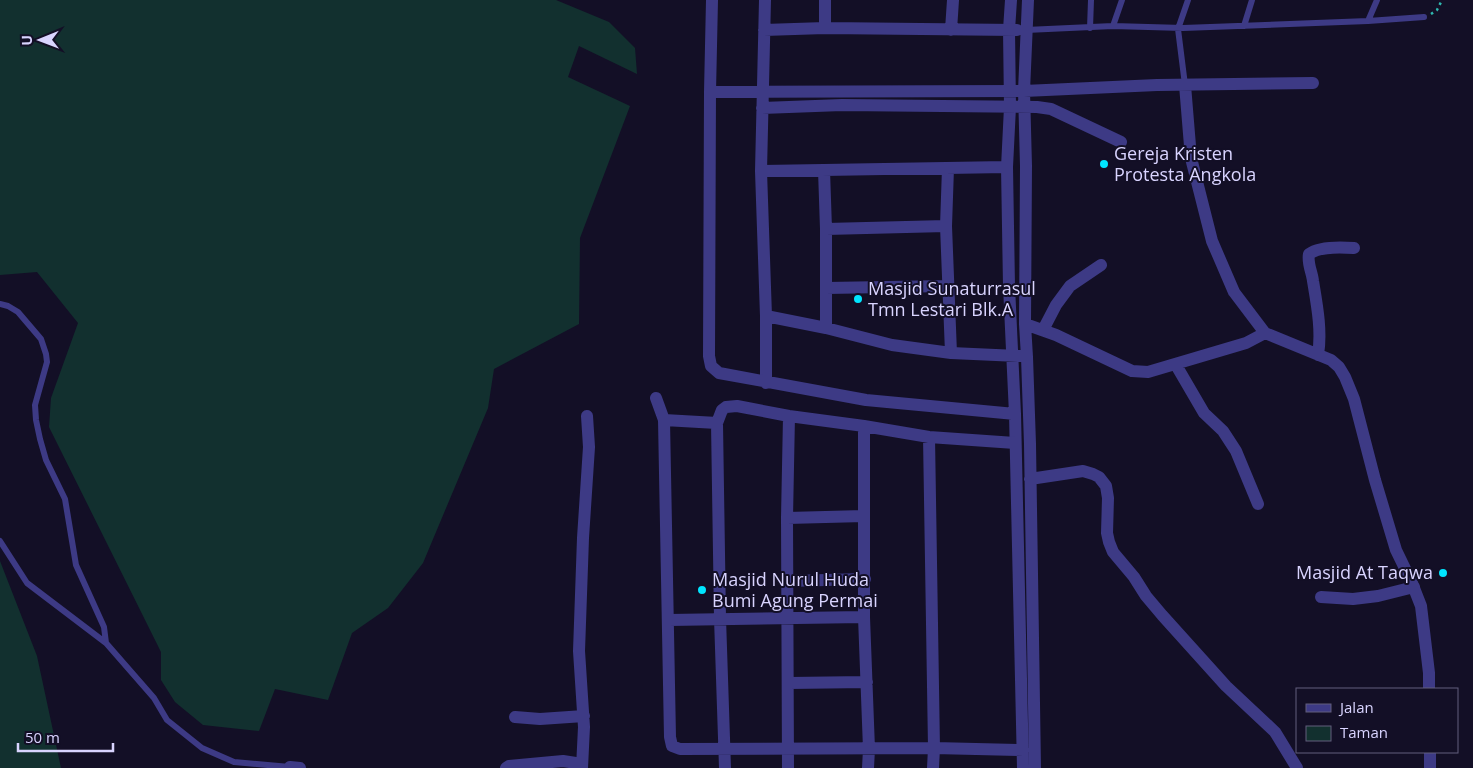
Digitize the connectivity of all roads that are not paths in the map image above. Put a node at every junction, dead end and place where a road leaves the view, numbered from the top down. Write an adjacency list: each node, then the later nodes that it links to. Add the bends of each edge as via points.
1 (712, 0): 27 (street)
2 (765, 0): 19 (street)
3 (825, 0): 16 (street)
4 (953, 0): 20 (street)
5 (1011, 0): 21 (street)
6 (1028, 0): 22 (street)
7 (1091, 0): 17 (lane)
8 (1122, 0): 14 (lane)
9 (1188, 0): 18 (lane)
10 (1252, 0): 15 (lane)
11 (1377, 0): 13 (lane)
12 (1424, 17): 13 (lane)
13 (1368, 21): 15 (lane)
14 (1113, 26): 17 (lane); 18 (lane)
15 (1244, 26): 18 (lane)
16 (825, 28): 19 (street); 20 (street)
17 (1090, 28): 22 (lane)
18 (1178, 29): 24 (lane)
19 (764, 30): 28 (street)
20 (951, 30): 21 (street)
21 (1009, 30): 22 (street); 25 (street)
22 (1026, 30): 26 (street)
23 (1313, 83): 24 (street)
24 (1185, 85): 26 (street); 48 (street, via 1191,158 1212,241 1234,292)
25 (1009, 91): 26 (street); 28 (street); 29 (street)
26 (1024, 91): 30 (street)
27 (710, 92): 28 (street); 54 (street, via 709,360 719,373)
28 (763, 92): 31 (street)
29 (1010, 107): 30 (street); 31 (street, via 842,105); 33 (street)
30 (1024, 107): 32 (street, via 1051,109); 45 (street)
31 (762, 108): 36 (street)
32 (1121, 142)
33 (1007, 167): 34 (street); 51 (street)
34 (948, 168): 35 (street); 37 (street)
35 (824, 170): 36 (street); 38 (street)
36 (761, 171): 44 (street)
37 (946, 226): 38 (street); 41 (street)
38 (826, 229): 42 (street)
39 (1354, 248): 50 (street, via 1316,250 1309,254 1320,341)
40 (1101, 265): 47 (street, via 1070,286)
41 (948, 286): 42 (street); 49 (street)
42 (826, 288): 46 (street)
43 (0, 304): 77 (lane, via 18,312 41,339 46,354 36,420 46,460 65,499 76,565 104,627)
44 (766, 316): 46 (street); 54 (street)
45 (1024, 324): 47 (street); 52 (street)
46 (826, 328): 49 (street, via 892,345)
47 (1043, 330): 53 (street, via 1132,370 1148,372)
48 (1264, 334): 50 (street); 53 (street, via 1246,343)
49 (951, 353): 51 (street)
50 (1318, 355): 71 (street, via 1331,360 1345,377 1396,550)
51 (1012, 356): 52 (street); 56 (street)
52 (1027, 357): 64 (street)
53 (1176, 364): 65 (street, via 1204,413 1223,431 1236,451)
54 (766, 383): 56 (street, via 866,400)
55 (656, 398): 59 (street)
56 (1014, 414): 63 (street)
57 (587, 416): 81 (street, via 589,447 579,650)
58 (789, 416): 60 (street, via 726,406); 61 (street); 67 (street)
59 (664, 420): 60 (street); 76 (street)
60 (717, 423): 74 (street)
61 (864, 426): 62 (street); 66 (street)
62 (929, 437): 63 (street); 84 (street)
63 (1015, 443): 87 (street)
64 (1030, 479): 97 (street); 98 (street, via 1083,471 1100,477 1106,486 1107,533 1113,552 1162,615 1226,686 1275,732)
65 (1258, 504)
66 (864, 516): 67 (street); 69 (street)
67 (787, 518): 70 (street)
68 (0, 542): 77 (lane, via 27,583)
69 (865, 579): 70 (street); 73 (street)
70 (787, 581): 75 (street)
71 (1414, 587): 72 (street, via 1353,599); 80 (street, via 1421,606)
72 (1321, 597)
73 (864, 617): 75 (street); 78 (street)
74 (720, 618): 75 (street); 76 (street); 85 (street)
75 (788, 618): 79 (street)
76 (668, 620): 85 (street, via 671,743 680,749)
77 (106, 643): 90 (lane, via 154,698 167,720 202,748 234,762)
78 (866, 682): 79 (street); 86 (street)
79 (789, 683): 83 (street)
80 (1429, 688)
81 (584, 716): 82 (street); 89 (street)
82 (514, 717)
83 (788, 748): 85 (street); 86 (street); 93 (street)
84 (934, 748): 86 (street); 87 (street); 95 (street)
85 (725, 749): 92 (street)
86 (868, 749): 94 (street)
87 (1022, 750): 96 (street)
88 (1430, 753): 99 (street)
89 (582, 766): 91 (street, via 563,761)
90 (295, 767)
91 (506, 768)
92 (725, 768)
93 (788, 768)
94 (868, 768)
95 (934, 768)
96 (1023, 768)
97 (1035, 768)
98 (1298, 768)
99 (1430, 768)

